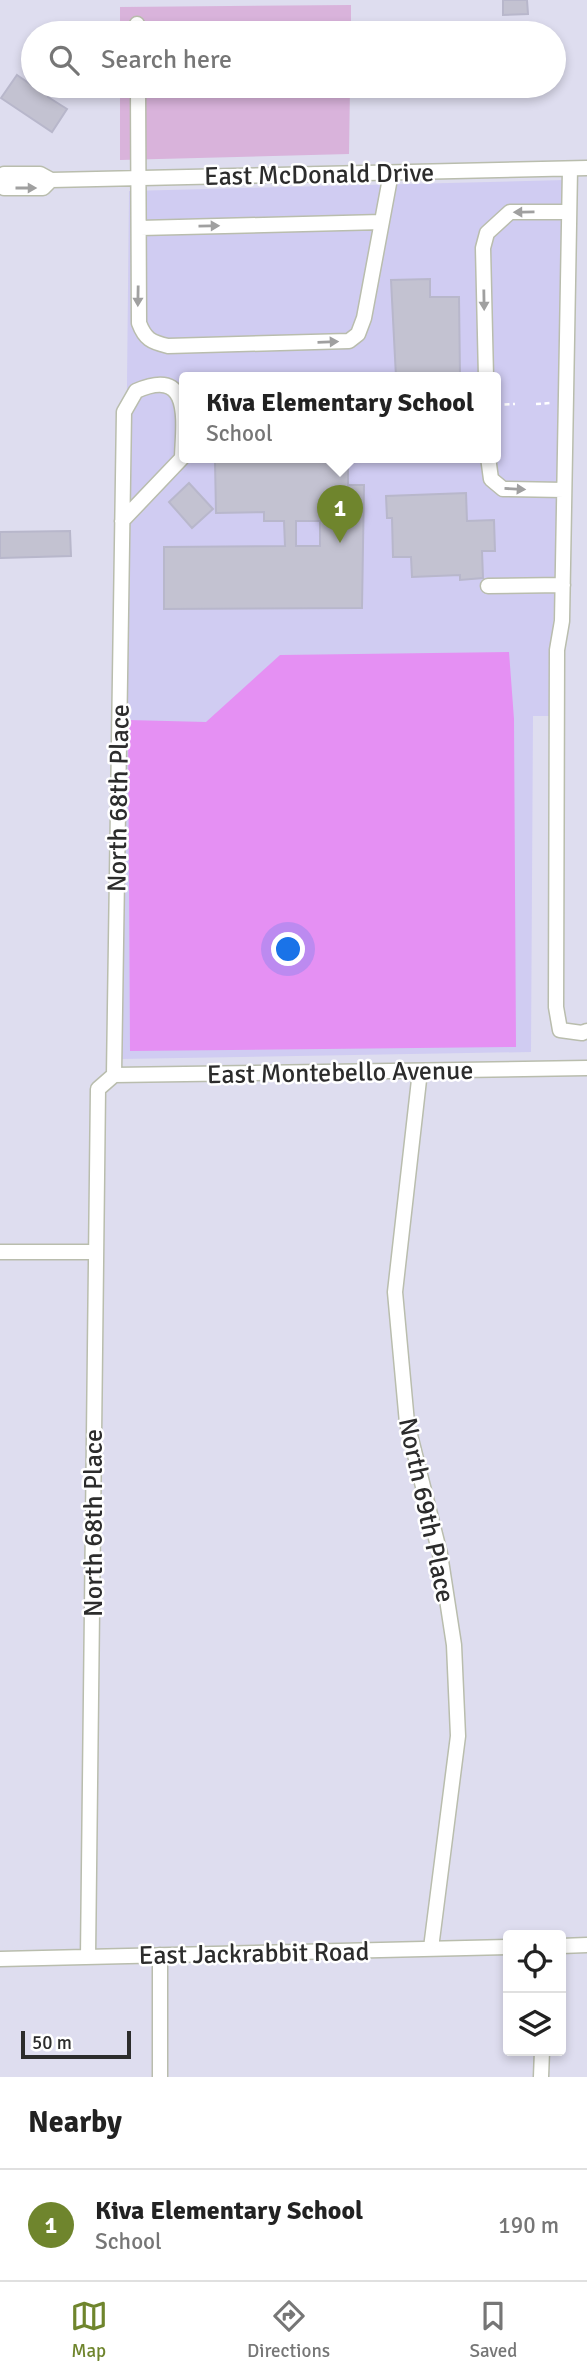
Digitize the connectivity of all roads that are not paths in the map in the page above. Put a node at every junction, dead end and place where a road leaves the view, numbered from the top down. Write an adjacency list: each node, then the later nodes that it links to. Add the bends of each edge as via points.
1 (138, 98): 6 (street)
2 (587, 168): 3 (street, East McDonald Drive)
3 (570, 169): 4 (street, East McDonald Drive); 9 (street)
4 (391, 173): 6 (street, East McDonald Drive); 10 (street)
5 (0, 177): 7 (street, East McDonald Drive, via 40,174)
6 (141, 178): 7 (street, East McDonald Drive); 11 (street)
7 (51, 180): 8 (street, East McDonald Drive, one-way to 7, via 4,188 43,188)
8 (0, 184)
9 (569, 212): 12 (street, one-way to 12, via 510,212 487,233 483,248); 16 (street)
10 (382, 222): 11 (street, one-way to 10); 11 (street, one-way to 10, via 139,323 144,337 154,343 349,341 358,334 364,318)
11 (140, 228)
12 (486, 372)
13 (179, 394): 17 (street, North 68th Place, via 157,385 136,391 124,412)
14 (179, 460): 17 (street, North 68th Place)
15 (489, 463): 16 (street, one-way to 16, via 491,479 503,489)
16 (564, 490): 18 (street)
17 (122, 522): 23 (street, North 68th Place)
18 (563, 585): 19 (street); 20 (street, via 557,650 556,1007 560,1030)
19 (488, 586)
20 (587, 1031)
21 (587, 1069): 22 (street, East Montebello Avenue)
22 (420, 1071): 23 (street, East Montebello Avenue); 29 (street, North 69th Place, via 395,1292 407,1423 440,1554 454,1645 458,1735)
23 (114, 1074): 25 (street, North 68th Place, via 98,1089)
24 (0, 1252): 25 (street)
25 (94, 1252): 31 (street, North 68th Place)
26 (587, 1945): 27 (street)
27 (566, 1946)
28 (503, 1947): 29 (street, East Jackrabbit Road)
29 (431, 1948): 30 (street, East Jackrabbit Road)
30 (160, 1955): 31 (street, East Jackrabbit Road); 34 (street)
31 (88, 1957): 32 (street, East Jackrabbit Road)
32 (0, 1959)
33 (542, 2056): 35 (street)
34 (160, 2077)
35 (541, 2077)

